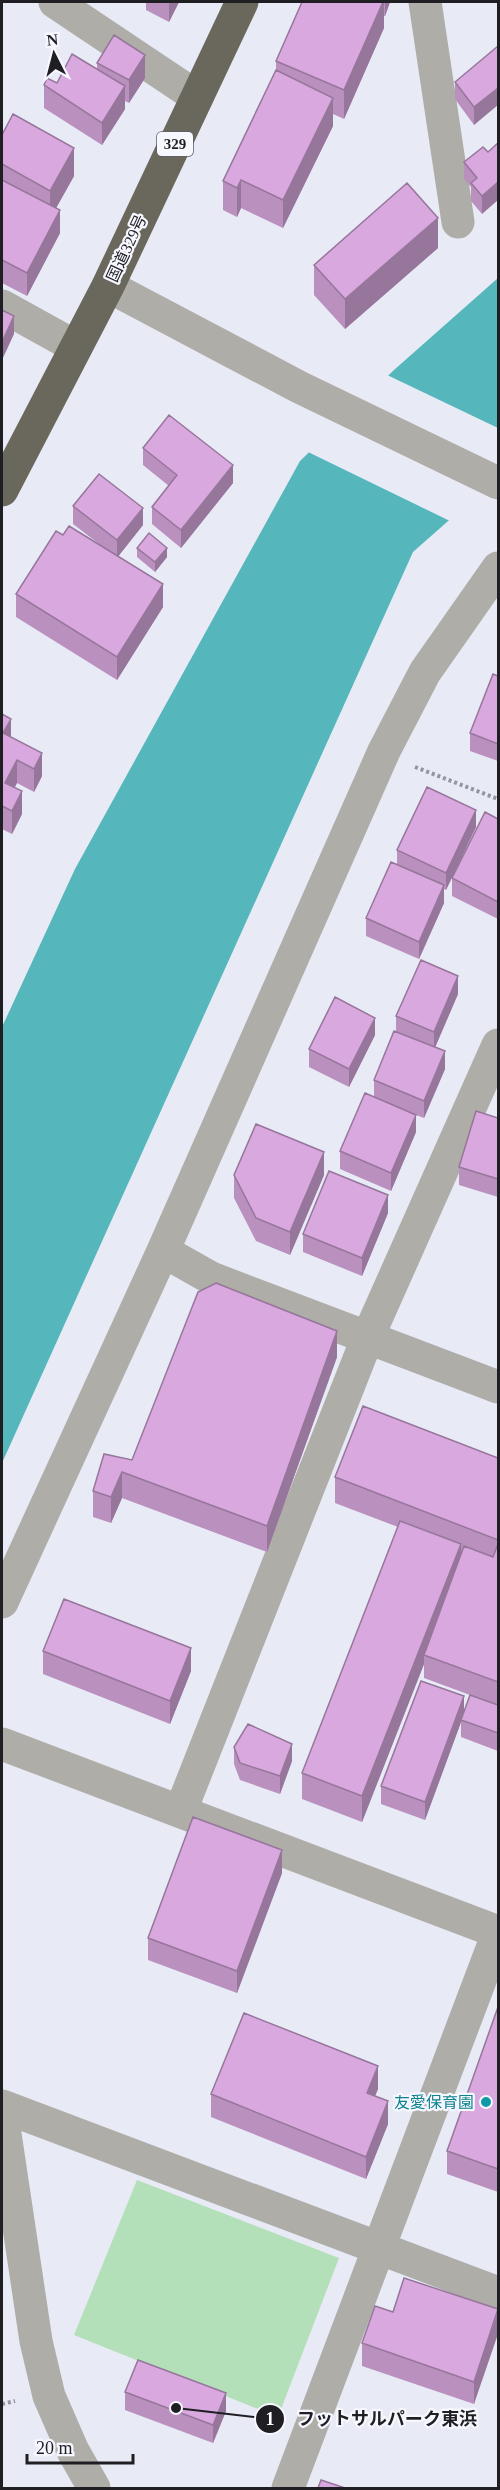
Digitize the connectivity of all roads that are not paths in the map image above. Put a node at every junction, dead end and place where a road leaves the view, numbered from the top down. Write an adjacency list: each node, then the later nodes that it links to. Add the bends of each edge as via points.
1 (55, 2): 4 (street)
2 (242, 2): 4 (highway, 国道329号 / 329)
3 (425, 2): 5 (street)
4 (197, 97): 6 (highway, 国道329号 / 329)
5 (458, 222)
6 (108, 286): 8 (highway, 国道329号 / 329); 9 (street, via 299,387)
7 (2, 306): 8 (street)
8 (76, 347): 10 (highway, 国道329号 / 329)
9 (496, 482)
10 (2, 490)
11 (498, 568): 13 (street, via 425,672 384,751)
12 (496, 1055): 14 (street)
13 (164, 1251): 14 (street, via 211,1278); 16 (street)
14 (367, 1339): 15 (street); 18 (street)
15 (498, 1387)
16 (2, 1602)
17 (2, 1744): 18 (street)
18 (182, 1810): 19 (street)
19 (498, 1932): 22 (street)
20 (2, 2106): 22 (street)
21 (2, 2114): 24 (street, via 36,2341 49,2396)
22 (378, 2248): 23 (street); 25 (street)
23 (498, 2293)
24 (94, 2488)
25 (288, 2488)

